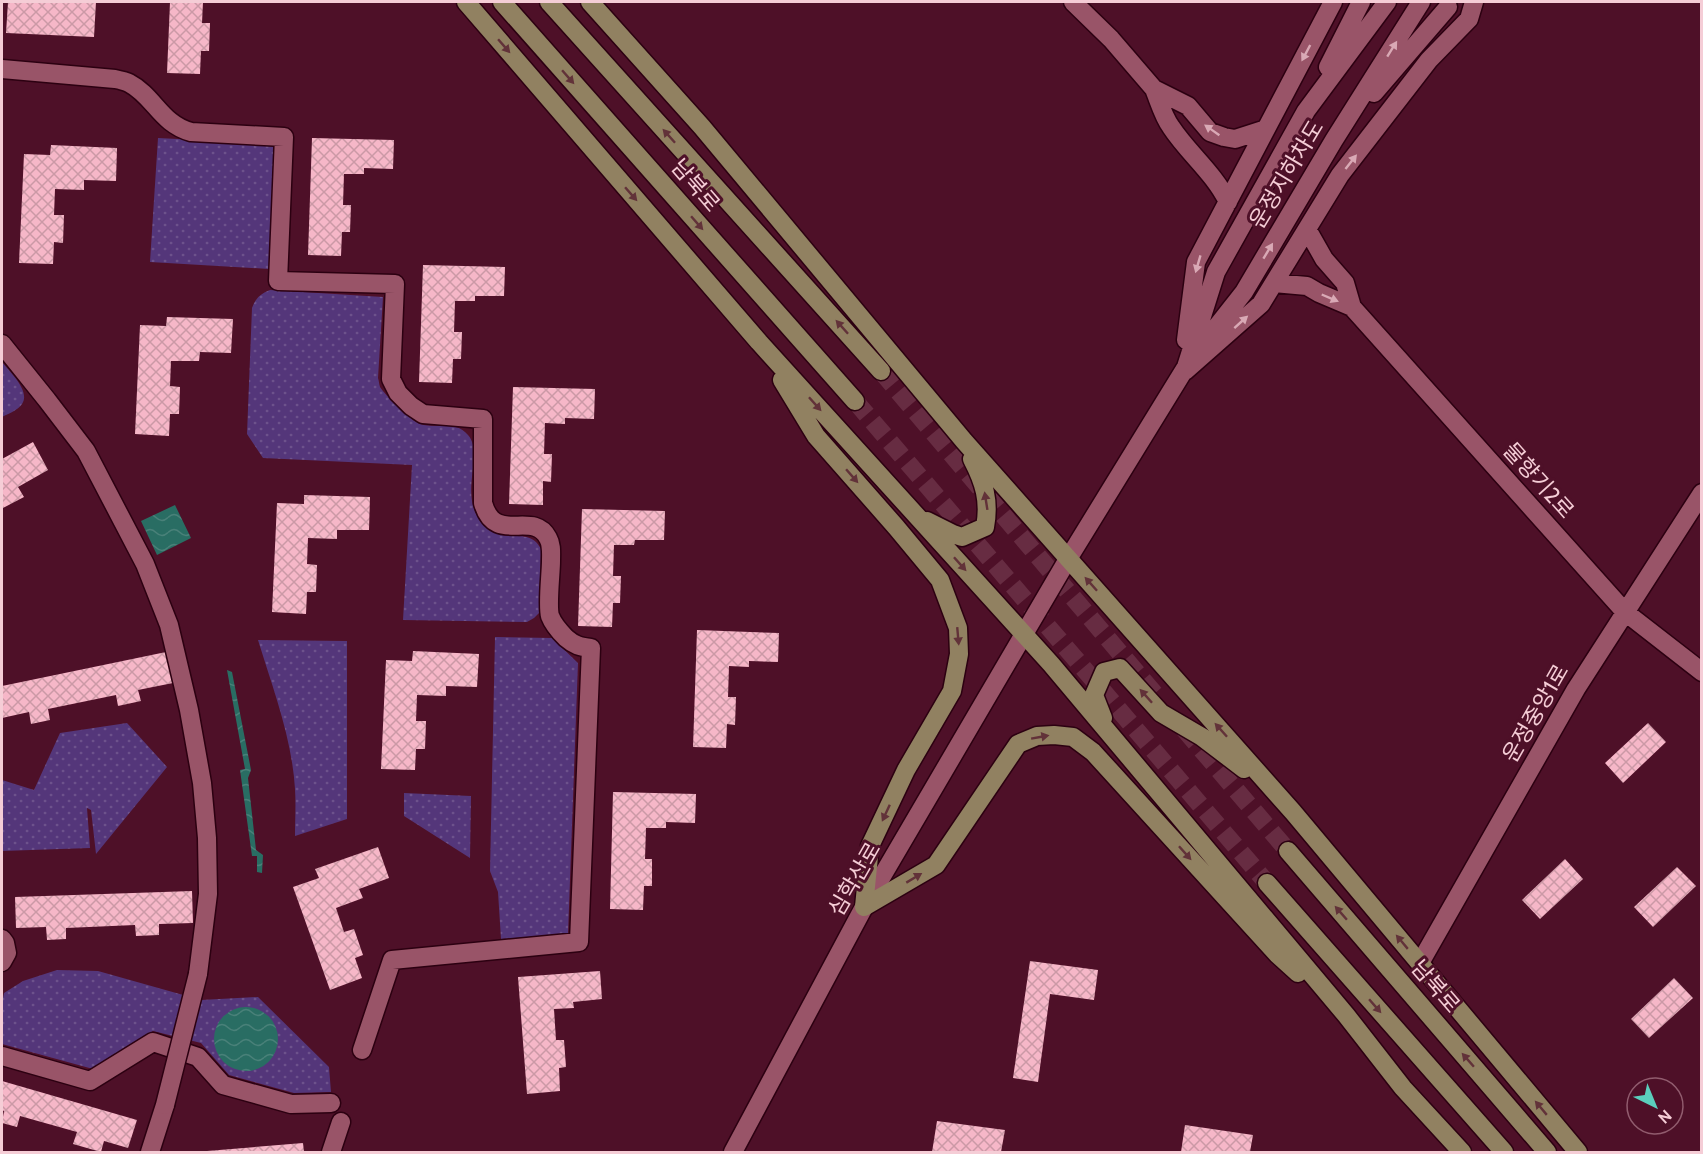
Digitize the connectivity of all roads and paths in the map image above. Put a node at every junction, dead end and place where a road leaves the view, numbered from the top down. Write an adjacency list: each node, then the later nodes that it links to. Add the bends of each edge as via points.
1 (466, 2): 21 (main road, one-way to 21)
2 (502, 2): 25 (main road, 남북로, one-way to 25)
3 (549, 2): 23 (main road, 남북로, one-way to 3)
4 (590, 2): 26 (main road, via 702,127)
5 (1073, 2): 13 (street)
6 (1333, 2): 15 (street, one-way to 15)
7 (1361, 2): 14 (street)
8 (1387, 2): 14 (street)
9 (1421, 2): 16 (street, 운정지하차도, one-way to 9)
10 (1474, 2): 18 (street, one-way to 10, via 1340,175 1429,60 1469,19)
11 (1449, 7): 16 (street)
12 (2, 69): 42 (street, via 116,79 141,92 179,129 284,137 278,281 395,285 391,379 398,393 423,414 483,418 486,513 496,524 530,526 548,537 552,548 550,614 567,639 580,648 591,648 579,942 392,960)
13 (1154, 89): 15 (street, one-way to 13, via 1235,139 1224,137 1210,132 1188,106); 17 (street, via 1170,126 1223,190)
14 (1306, 111): 24 (street, via 1216,272)
15 (1266, 129): 17 (street)
16 (1334, 140): 24 (street, 운정지하차도, one-way to 16, via 1244,292)
17 (1228, 202): 24 (street, one-way to 24, via 1196,262)
18 (1307, 229): 19 (street); 20 (street, via 1324,259 1346,283)
19 (1274, 283): 20 (street, one-way to 20, via 1306,286); 24 (street, one-way to 19, via 1261,304)
20 (1352, 307): 30 (street, 물향기2로)
21 (759, 342): 28 (main road, one-way to 28); 37 (main road, one-way to 37, via 816,436 940,580 958,628 959,654 952,691 906,770 870,846)
22 (2, 344): 46 (street, bridge, via 86,452 145,564 169,625 189,710 202,783 208,894 198,974)
23 (881, 371)
24 (1184, 371): 29 (street, 심학산로)
25 (855, 401)
26 (964, 441): 28 (main road, one-way to 26, via 962,537 984,527 988,509 981,477); 29 (main road)
27 (1701, 493): 30 (street, 운정중앙1로)
28 (917, 516): 31 (main road, one-way to 31)
29 (1068, 559): 31 (street, 심학산로); 34 (main road, one-way to 29)
30 (1625, 612): 32 (street, 물향기2로); 40 (street, 운정중앙1로, via 1576,689)
31 (1024, 634): 33 (main road); 37 (street, 심학산로)
32 (1701, 672)
33 (1108, 732): 34 (main road, one-way to 33, via 1202,737 1161,713 1120,668 1104,672 1094,695); 41 (main road)
34 (1277, 793): 40 (main road, one-way to 34)
35 (1288, 851): 51 (main road, 남북로, one-way to 35)
36 (1267, 883): 50 (main road, one-way to 50)
37 (864, 907): 41 (main road, one-way to 41, via 936,865 1018,744 1037,736 1073,737 1093,752 1277,954); 48 (street, 심학산로)
38 (2, 939): 39 (street, via 7,953)
39 (2, 962)
40 (1420, 963): 52 (main road, one-way to 40)
41 (1346, 1015): 49 (main road, via 1403,1088)
42 (362, 1050)
43 (2, 1056): 44 (street, via 90,1081 153,1042 198,1057 223,1085 291,1104)
44 (331, 1103)
45 (341, 1122): 47 (street)
46 (150, 1152)
47 (331, 1152)
48 (733, 1152)
49 (1462, 1152)
50 (1504, 1152)
51 (1547, 1152)
52 (1578, 1152)

